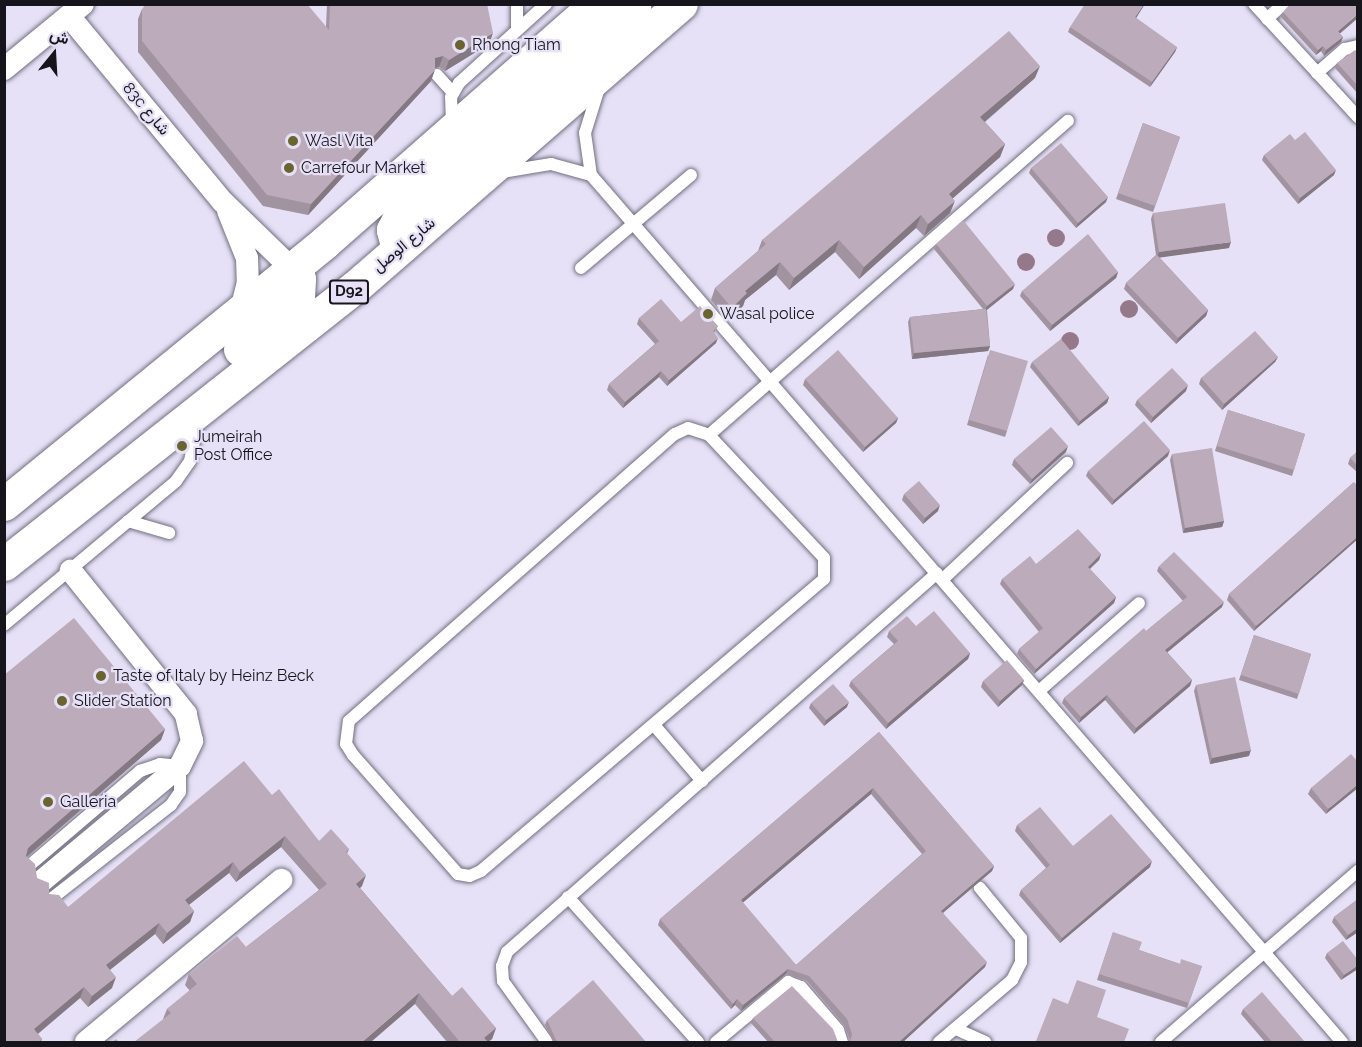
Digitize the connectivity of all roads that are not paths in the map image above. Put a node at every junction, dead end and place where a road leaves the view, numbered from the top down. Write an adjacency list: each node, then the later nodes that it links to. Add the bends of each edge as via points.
1 (517, 4): 10 (lane)
2 (546, 4): 10 (lane)
3 (596, 4): 19 (main road)
4 (635, 4): 25 (main road, via 398,212 393,235)
5 (681, 4): 13 (main road, شارع الوصل / D92)
6 (1254, 4): 9 (lane)
7 (1283, 4): 9 (lane)
8 (76, 10): 12 (street); 23 (street, 83c شارع)
9 (1267, 19): 14 (lane)
10 (517, 30): 16 (lane, via 463,78)
11 (1358, 46): 14 (lane, via 1345,49)
12 (4, 69)
13 (606, 72): 20 (lane, via 586,121 585,146); 22 (main road, شارع الوصل / D92)
14 (1317, 73): 17 (lane)
15 (437, 75): 16 (lane)
16 (453, 93): 19 (lane)
17 (1358, 117)
18 (1068, 121): 29 (lane)
19 (453, 130): 26 (main road)
20 (591, 175): 22 (lane, via 551,164); 24 (lane)
21 (691, 175): 24 (lane)
22 (486, 176): 25 (main road, شارع الوصل / D92)
23 (224, 202): 26 (street, 83c شارع); 28 (street, 83c شارع, via 247,258 248,282)
24 (632, 222): 27 (lane); 29 (lane)
25 (398, 249): 30 (main road, شارع الوصل / D92)
26 (291, 268): 28 (main road); 36 (main road, via 301,288 292,306)
27 (581, 268)
28 (241, 310): 33 (main road)
29 (770, 380): 31 (lane); 39 (lane)
30 (201, 407): 34 (lane, via 194,450 184,471); 37 (main road, شارع الوصل / D92)
31 (709, 435): 43 (lane, via 824,558 827,572 820,584); 43 (lane, via 696,428 675,434 357,712 345,732 346,744 360,764 453,870 470,876 481,871)
32 (1067, 463): 39 (lane)
33 (4, 504)
34 (128, 521): 35 (lane); 38 (lane)
35 (169, 533)
36 (4, 542)
37 (4, 564)
38 (71, 571): 41 (lane); 47 (street, via 186,714 192,741 180,766)
39 (940, 576): 42 (lane); 44 (lane)
40 (1139, 603): 42 (lane)
41 (4, 625)
42 (1039, 691): 50 (lane)
43 (654, 725): 44 (lane)
44 (702, 781): 49 (lane)
45 (1358, 871): 50 (lane)
46 (281, 880): 52 (street)
47 (41, 881)
48 (980, 888): 51 (lane, via 1021,938 1021,962 1012,980)
49 (568, 897): 53 (lane, via 507,952 502,966 503,981); 54 (lane)
50 (1264, 953): 59 (lane); 60 (lane)
51 (956, 1029): 57 (lane); 58 (lane)
52 (86, 1042)
53 (547, 1042)
54 (698, 1042)
55 (716, 1042): 56 (lane, via 788,982 801,987 838,1030)
56 (842, 1042)
57 (939, 1042)
58 (985, 1042)
59 (1161, 1042)
60 (1342, 1042)

